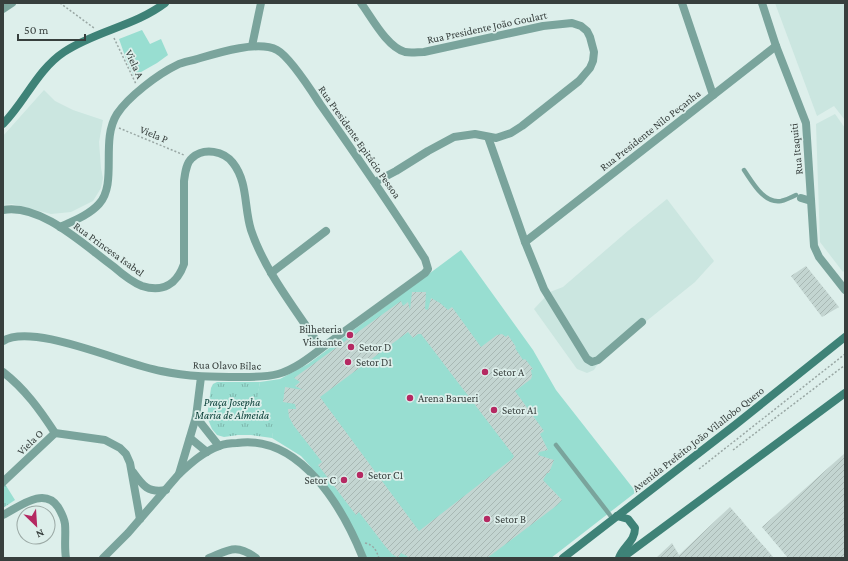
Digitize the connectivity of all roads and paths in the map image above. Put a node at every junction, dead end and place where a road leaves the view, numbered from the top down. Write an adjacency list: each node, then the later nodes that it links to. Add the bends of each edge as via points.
1 (12, 3): 8 (street)
2 (60, 3): 9 (path, Viela A, via 96,30)
3 (165, 3): 9 (main road, via 142,18)
4 (261, 3): 10 (street)
5 (361, 3): 16 (street, Rua Presidente João Goulart, via 390,43 405,52 424,52 558,24 572,23 587,31 594,52 593,61 586,75 511,133 496,138)
6 (682, 3): 13 (street, Rua Presidente Nilo Peçanha)
7 (762, 3): 11 (street, Rua Itaquiti)
8 (3, 9)
9 (105, 33): 12 (path, Viela A, via 113,36); 14 (main road, via 64,52 52,62)
10 (252, 46): 12 (street, Rua Presidente Epitácio Pessoa, via 179,64); 19 (street, Rua Presidente Epitácio Pessoa, via 267,46 278,50 287,58)
11 (776, 46): 13 (street); 21 (street, Rua Itaquiti, via 806,123)
12 (139, 91): 15 (street, Rua Presidente Epitácio Pessoa, via 117,114)
13 (712, 95): 25 (street, Rua Presidente Nilo Peçanha)
14 (3, 124)
15 (111, 125): 17 (path, Viela P); 23 (street, via 108,185 105,196 90,212)
16 (488, 137): 19 (street, Rua Presidente João Goulart, via 475,134 454,137); 25 (street)
17 (191, 158): 23 (street, Rua Princesa Isabel, via 184,181 184,264 176,280 169,284 160,288 140,285); 26 (street, via 218,152 227,156 234,164 243,184 251,230)
18 (744, 170): 20 (lane, via 768,199 781,201)
19 (375, 182): 27 (street, Rua Presidente Epitácio Pessoa, via 425,259 428,266)
20 (798, 197): 21 (street)
21 (811, 201): 28 (street, Rua Itaquiti, via 816,252)
22 (3, 210): 23 (street, Rua Princesa Isabel, via 24,211)
23 (60, 227)
24 (326, 231): 26 (street)
25 (524, 242): 29 (street, via 546,294 587,359 592,362 598,360)
26 (271, 273): 32 (street)
27 (425, 273): 32 (street, Rua Olavo Bilac)
28 (845, 290)
29 (642, 322)
30 (845, 337): 51 (main road, Avenida Prefeito João Vilallobo Quero)
31 (3, 341): 36 (street, Rua Olavo Bilac, via 20,336 38,337 160,371)
32 (321, 348): 36 (street, Rua Olavo Bilac, via 294,367 276,375)
33 (845, 354): 46 (path)
34 (845, 365): 43 (path)
35 (3, 372): 39 (street, via 28,395)
36 (201, 377): 38 (street)
37 (845, 393): 61 (main road)
38 (196, 417): 40 (street); 42 (street)
39 (54, 433): 45 (street, via 111,442 123,451); 48 (street, Viela O)
40 (190, 438): 44 (street); 47 (street)
41 (556, 445): 51 (lane)
42 (219, 446): 44 (street); 53 (street, via 246,441 262,443 293,457 319,482 338,508)
43 (733, 450)
44 (207, 452): 47 (street)
45 (131, 468): 49 (street, via 147,488 157,492); 52 (street)
46 (699, 469)
47 (179, 474): 49 (street)
48 (3, 482)
49 (166, 490): 52 (street)
50 (3, 515): 54 (street, via 36,498 53,500 65,524)
51 (615, 518): 60 (main road, Avenida Prefeito João Vilallobo Quero); 61 (main road, via 628,519 635,528 634,538 623,550)
52 (140, 519): 55 (street)
53 (358, 546): 58 (street); 59 (path, via 365,542 370,544)
54 (66, 558)
55 (103, 558)
56 (210, 558): 57 (street, via 232,548 249,552)
57 (256, 558)
58 (363, 558)
59 (379, 558)
60 (563, 558)
61 (620, 558)

